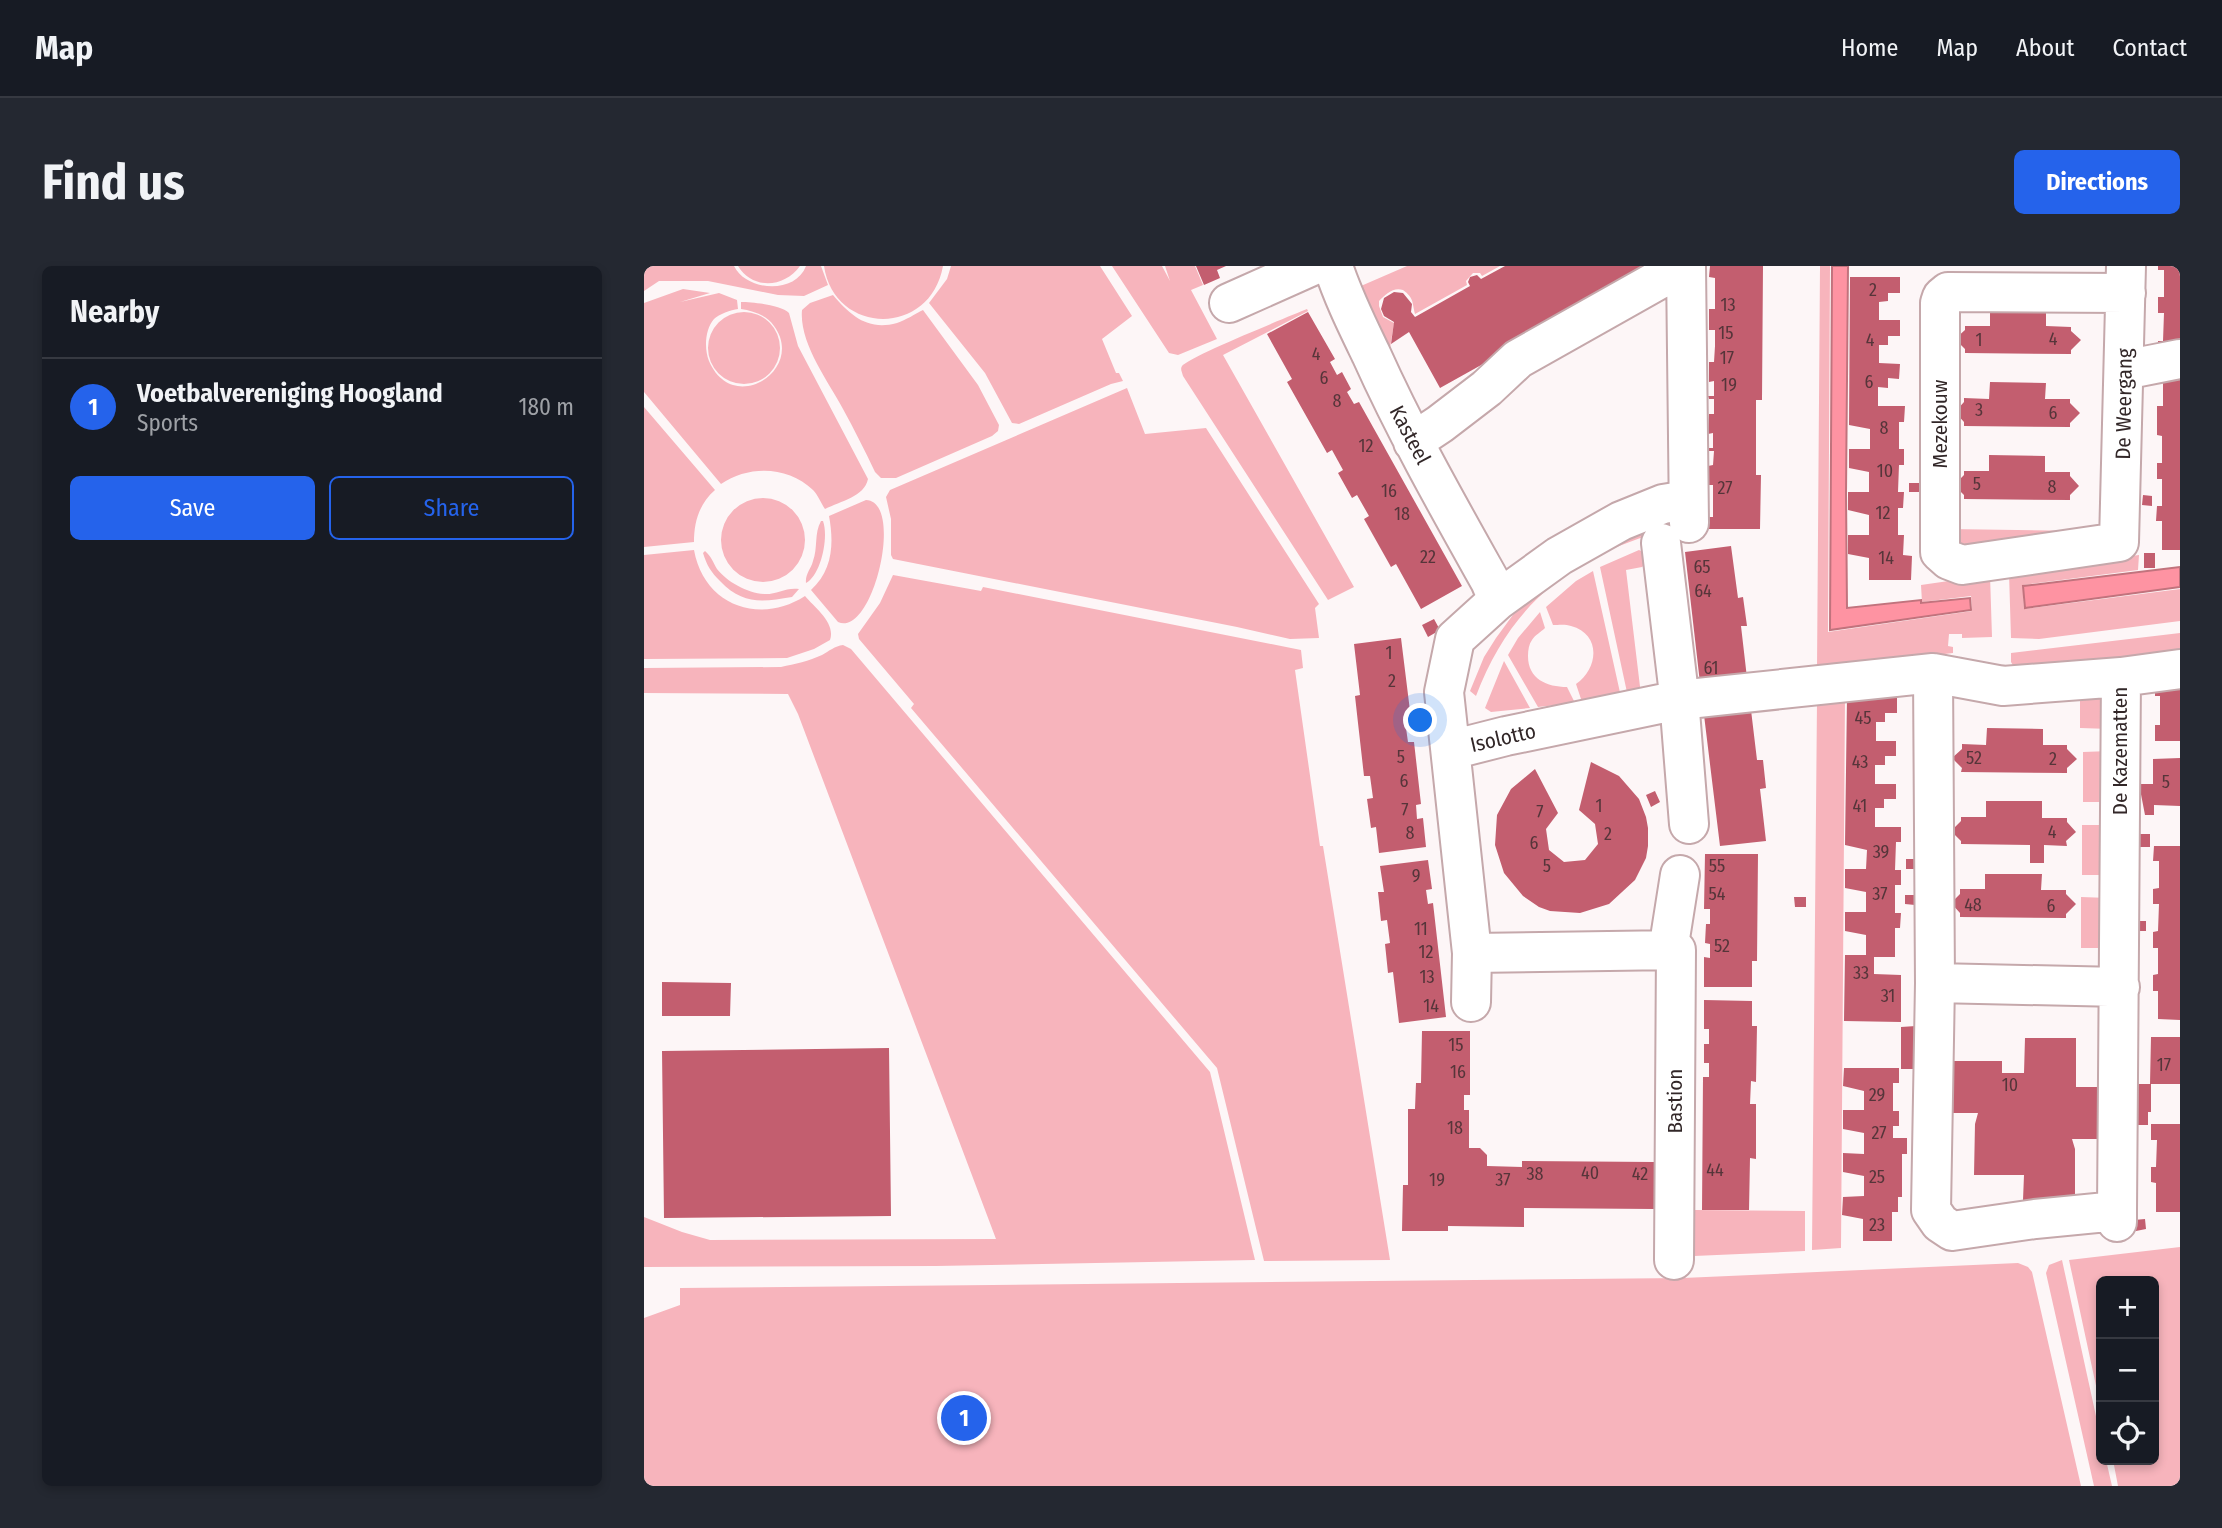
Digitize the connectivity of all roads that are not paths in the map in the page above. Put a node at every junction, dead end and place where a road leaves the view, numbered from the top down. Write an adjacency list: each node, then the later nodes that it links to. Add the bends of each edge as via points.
1 (1312, 266): 5 (street)
2 (1333, 266): 8 (street, Kasteel)
3 (1686, 267): 8 (street, via 1518,359 1487,388); 9 (street)
4 (2126, 279): 7 (street, De Weergang); 10 (street, Mezekouw, via 1948,292 1940,303 1940,552 1962,565)
5 (1228, 303)
6 (2180, 359): 7 (street)
7 (2124, 370): 10 (street, De Weergang)
8 (1413, 442): 11 (street, Kasteel)
9 (1679, 522): 11 (street, via 1664,504 1621,521 1559,556); 15 (street)
10 (2119, 542)
11 (1498, 600): 16 (street, via 1455,639 1444,692)
12 (2180, 669): 14 (street)
13 (1933, 673): 14 (street, De Kazematten, via 2003,686); 15 (street); 21 (street, De Kazematten)
14 (2121, 677): 22 (street, De Kazematten)
15 (1679, 700): 16 (street, Isolotto); 17 (street)
16 (1451, 750): 20 (street)
17 (1689, 824)
18 (1680, 875): 19 (street, Bastion)
19 (1668, 951): 20 (street); 24 (street, Bastion, via 1676,950)
20 (1472, 953): 23 (street)
21 (1935, 984): 22 (street); 22 (street, De Kazematten, via 1931,1210 1952,1231 2035,1219 2117,1217)
22 (2120, 987)
23 (1471, 1002)
24 (1674, 1260)

